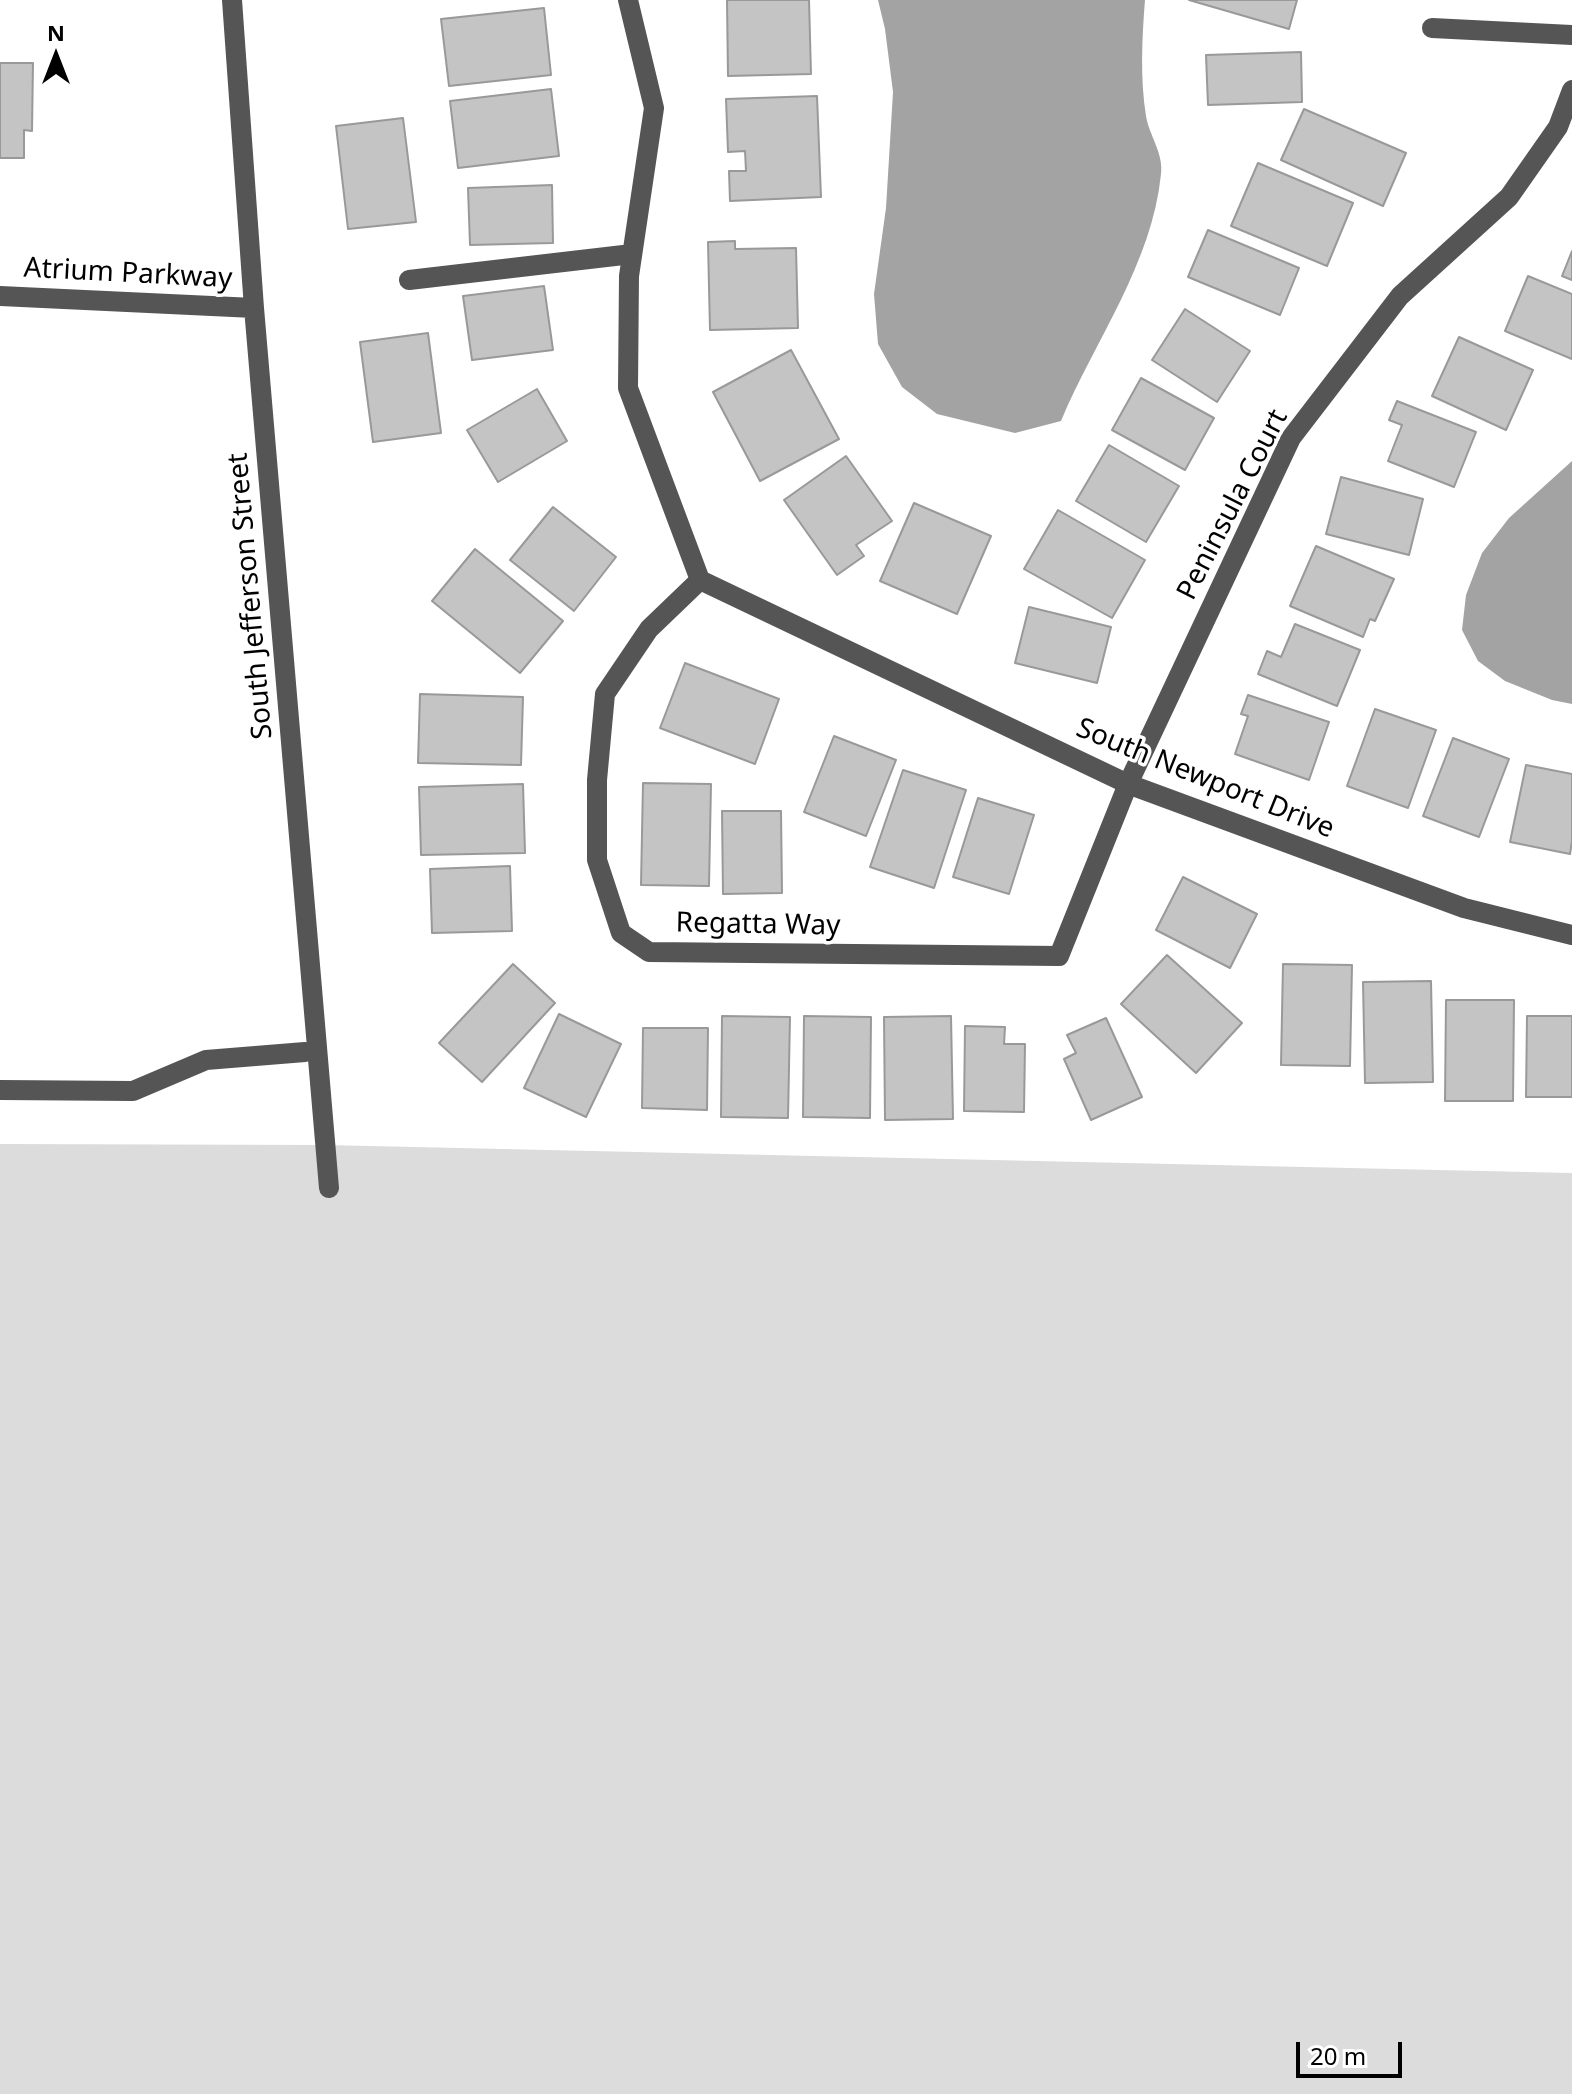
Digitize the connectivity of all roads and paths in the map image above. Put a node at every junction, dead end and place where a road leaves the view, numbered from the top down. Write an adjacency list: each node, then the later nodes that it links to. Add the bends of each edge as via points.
1 (232, 0): 9 (street, South Jefferson Street)
2 (628, 0): 6 (street, via 654,108)
3 (1432, 28): 4 (street)
4 (1572, 35)
5 (1572, 90): 11 (street, Peninsula Court, via 1558,127 1509,197 1400,296 1291,438)
6 (632, 254): 7 (street); 10 (street, via 628,388)
7 (409, 280)
8 (0, 296): 9 (street, Atrium Parkway)
9 (254, 308): 15 (street, South Jefferson Street)
10 (700, 580): 11 (street, South Newport Drive); 11 (street, Regatta Way, via 649,629 605,694 597,860 621,933 649,952 1059,956)
11 (1128, 784): 12 (street, South Newport Drive, via 1464,908)
12 (1572, 935)
13 (305, 1052): 14 (street, via 206,1060 133,1091)
14 (0, 1090)
15 (329, 1188)

